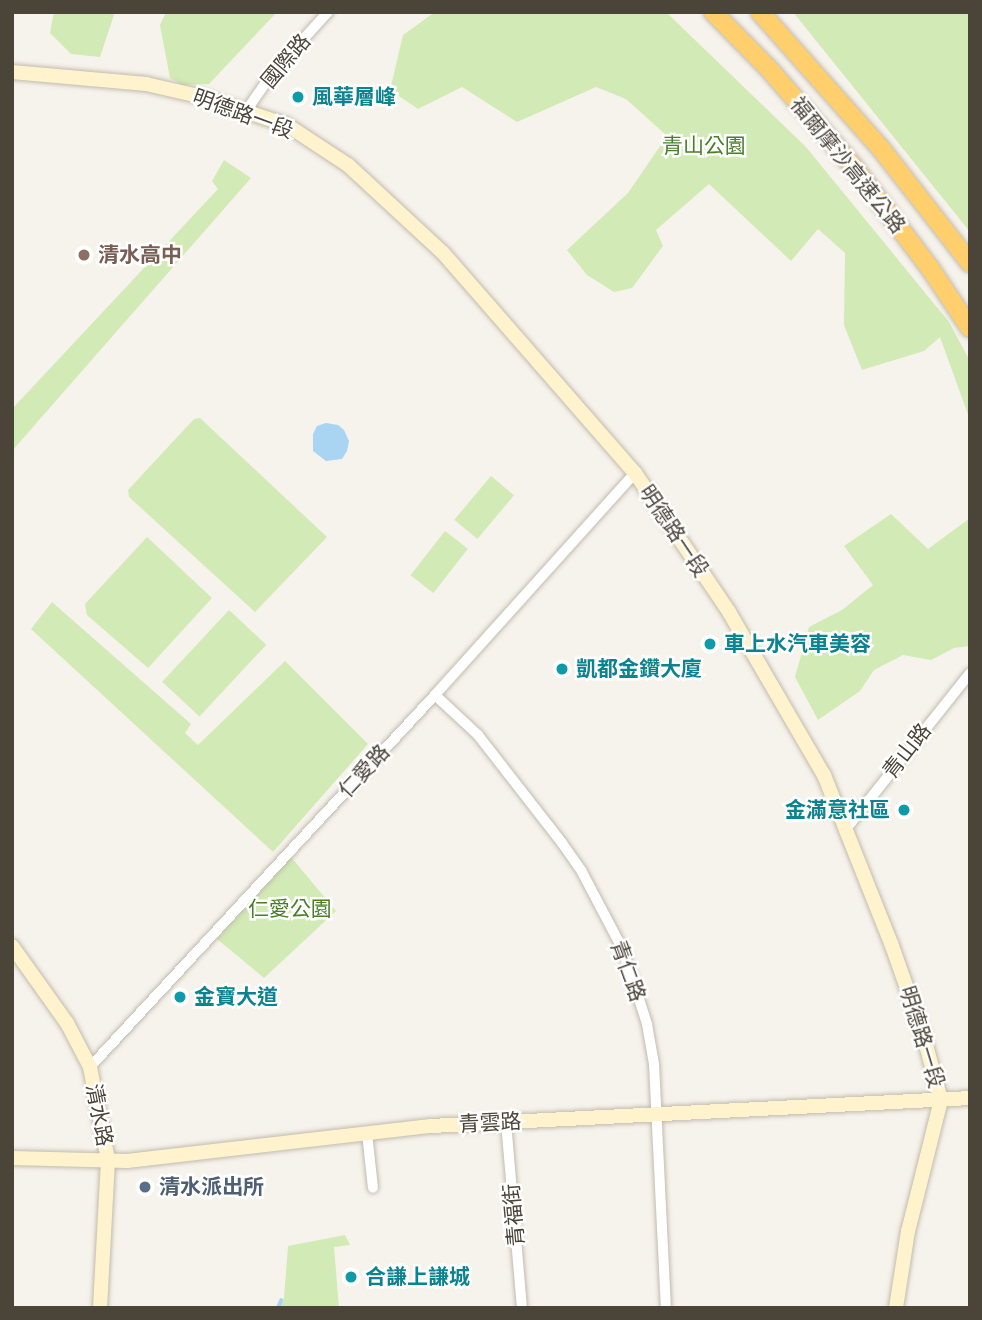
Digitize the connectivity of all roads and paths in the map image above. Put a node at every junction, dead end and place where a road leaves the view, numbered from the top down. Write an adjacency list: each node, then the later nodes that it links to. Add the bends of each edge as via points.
1 (328, 12): 5 (street, 國際路, via 271,75)
2 (713, 12): 7 (highway, 福爾摩沙高速公路, via 853,166)
3 (760, 12): 6 (highway, 福爾摩沙高速公路, via 883,150)
4 (12, 72): 5 (street, 明德路一段, via 146,84)
5 (246, 111): 8 (street, 明德路一段, via 286,125 348,165 380,194 443,253)
6 (970, 263)
7 (970, 328)
8 (635, 472): 10 (street, 仁愛路); 11 (street, 明德路一段, via 729,612 824,775)
9 (970, 673): 11 (street, 青山路)
10 (435, 695): 13 (street, 仁愛路); 16 (street, 青仁路, via 478,735 582,872 621,946 636,986 647,1024)
11 (846, 829): 15 (street, 明德路一段, via 923,1034)
12 (12, 946): 13 (street, 清水路, via 68,1023)
13 (90, 1068): 20 (street, 清水路)
14 (970, 1098): 15 (street, 青雲路)
15 (941, 1100): 16 (street, 青雲路); 25 (street, 明德路一段, via 908,1231)
16 (658, 1114): 17 (street, 青雲路); 24 (street, 青仁路)
17 (506, 1122): 18 (street, 青雲路); 23 (street, 青福街)
18 (368, 1133): 20 (street, 青雲路); 21 (street)
19 (12, 1158): 20 (street, 青雲路)
20 (108, 1160): 22 (street, 清水路)
21 (373, 1188)
22 (100, 1308)
23 (522, 1308)
24 (666, 1308)
25 (895, 1308)

